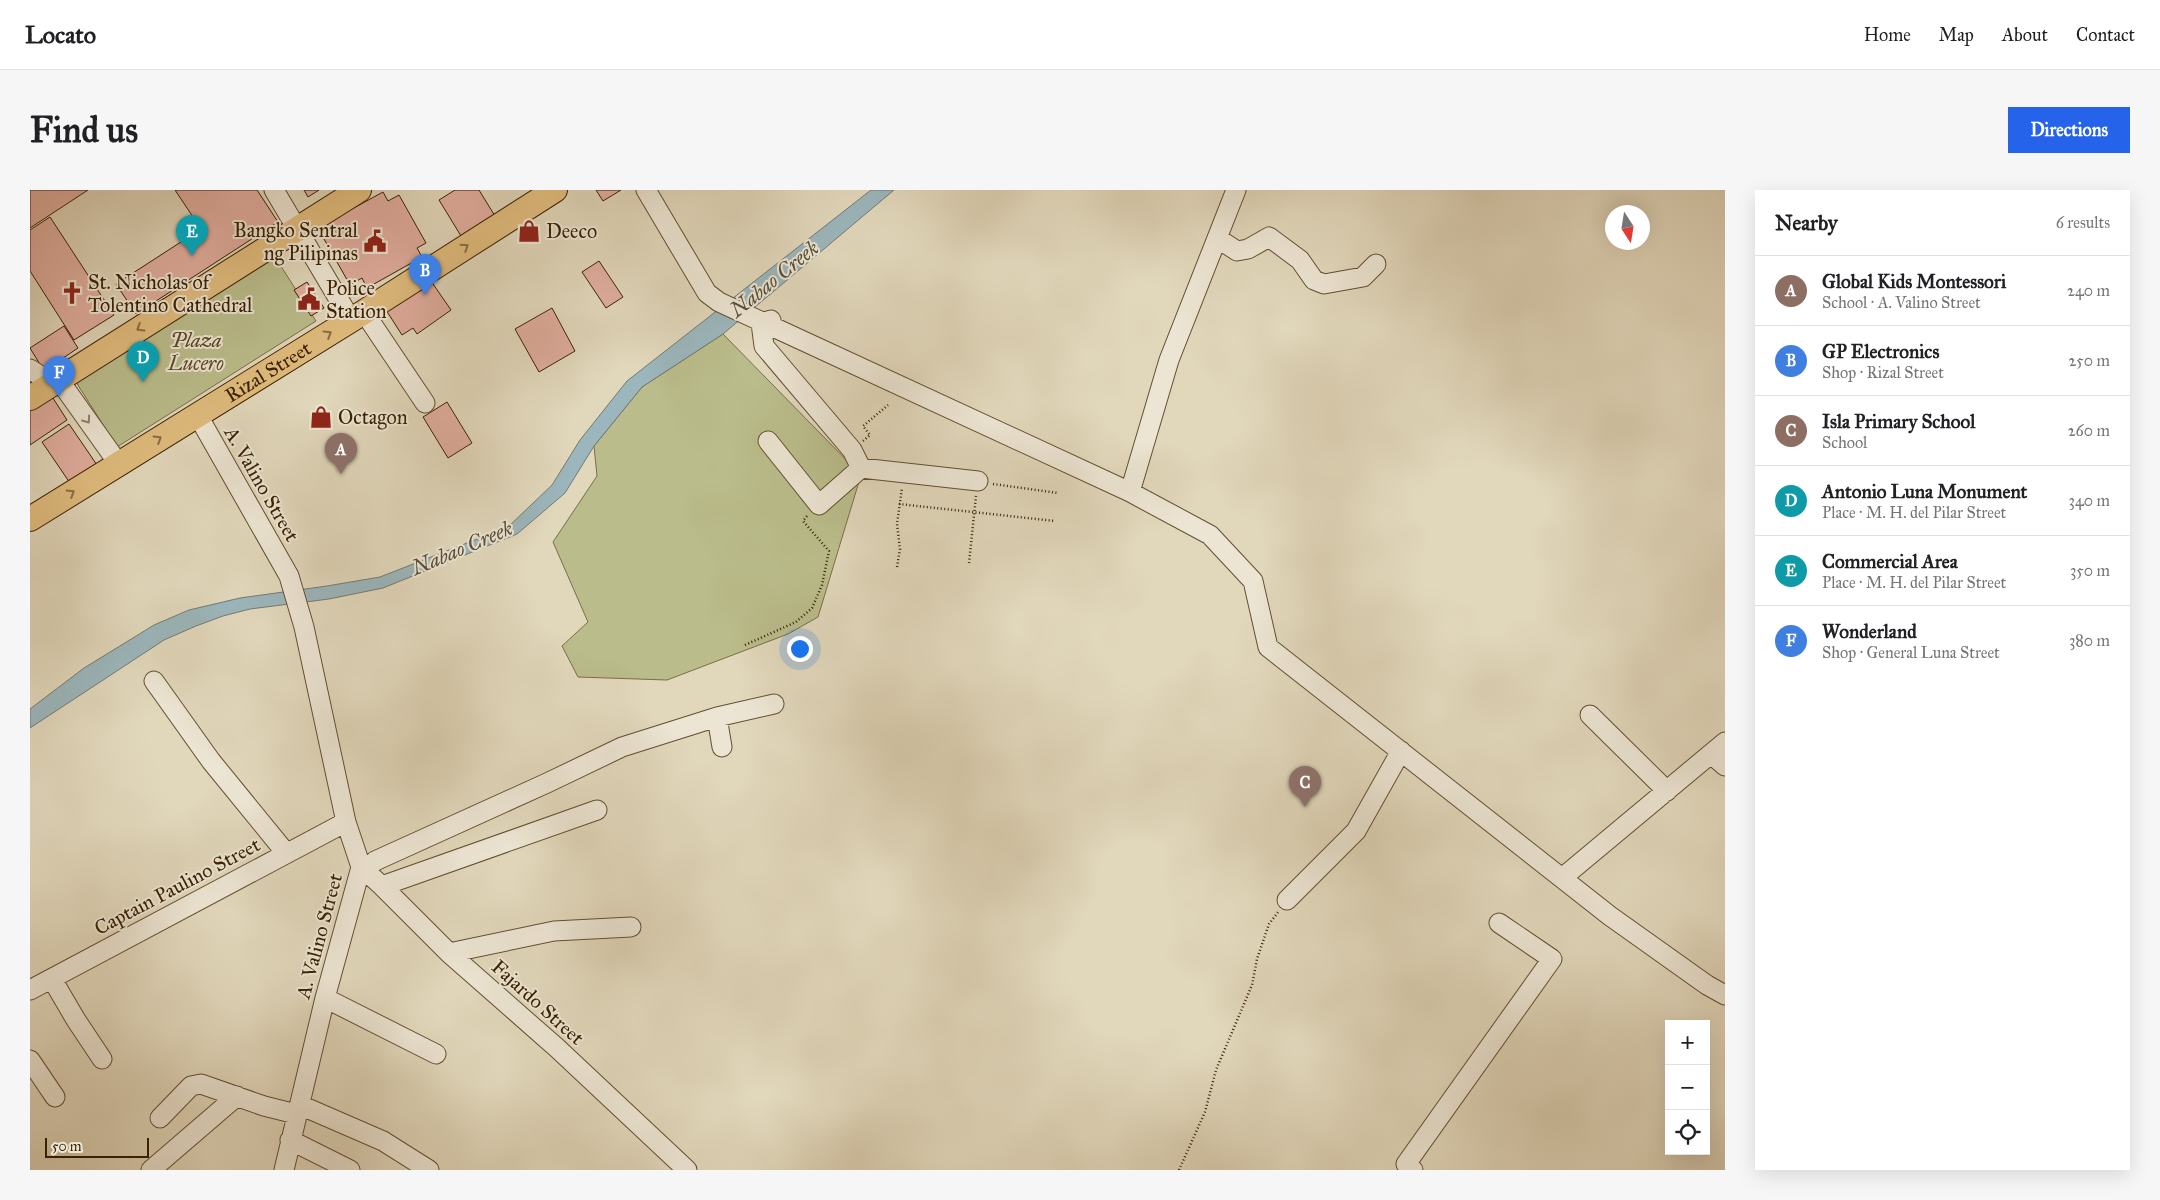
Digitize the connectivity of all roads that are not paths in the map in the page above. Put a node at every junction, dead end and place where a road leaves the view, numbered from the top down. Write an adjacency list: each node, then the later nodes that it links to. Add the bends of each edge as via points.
1 (274, 190): 6 (street)
2 (359, 190): 6 (main road)
3 (555, 190): 9 (main road, Rizal Street, one-way to 3)
4 (646, 190): 10 (street, via 707,293)
5 (1236, 190): 7 (street)
6 (297, 229): 9 (street); 13 (main road, one-way to 13)
7 (1217, 238): 8 (street, via 1237,251 1248,249 1269,237 1300,260 1314,280 1324,284 1364,277); 21 (street, via 1168,360)
8 (1376, 264)
9 (358, 316): 15 (street); 16 (main road, Rizal Street, one-way to 9)
10 (755, 320): 12 (street, via 777,318); 19 (street, via 764,346 852,450); 21 (street)
11 (30, 369): 13 (street)
12 (892, 373)
13 (58, 380): 14 (main road); 18 (street, one-way to 18)
14 (30, 398)
15 (425, 403)
16 (197, 414): 18 (main road, Rizal Street, one-way to 16); 33 (street, A. Valino Street, via 289,576 304,626)
17 (768, 441): 19 (street, via 819,504)
18 (118, 463): 22 (main road, Rizal Street, one-way to 18)
19 (860, 468): 20 (street)
20 (978, 481)
21 (1130, 492): 29 (street, via 1210,535 1253,582 1268,646)
22 (30, 519)
23 (154, 681): 34 (street, via 211,761)
24 (774, 704): 26 (street)
25 (1590, 715): 31 (street)
26 (717, 717): 28 (street); 35 (street, via 622,747)
27 (1725, 742): 30 (street)
28 (722, 748)
29 (1401, 751): 36 (street); 38 (street, via 1356,831)
30 (1718, 760): 31 (street)
31 (1667, 791): 36 (street)
32 (597, 810): 37 (street)
33 (346, 822): 34 (street, Captain Paulino Street); 35 (street, A. Valino Street)
34 (286, 853): 42 (street, Captain Paulino Street)
35 (363, 869): 37 (street, Fajardo Street); 45 (street, A. Valino Street)
36 (1562, 878): 44 (street, via 1651,945)
37 (382, 886): 41 (street, Fajardo Street)
38 (1287, 900)
39 (1499, 923): 59 (street, via 1552,960 1406,1164)
40 (631, 927): 41 (street, via 554,931)
41 (448, 953): 58 (street, Fajardo Street, via 557,1048)
42 (52, 979): 43 (street, Captain Paulino Street); 47 (street)
43 (30, 990)
44 (1725, 995)
45 (325, 998): 46 (street); 51 (street, A. Valino Street)
46 (436, 1054)
47 (102, 1059)
48 (30, 1060): 50 (street)
49 (237, 1096): 51 (street, via 264,1106); 52 (street, via 201,1084 191,1086); 54 (street)
50 (55, 1097)
51 (298, 1110): 53 (street, A. Valino Street); 57 (street, via 383,1140)
52 (160, 1118)
53 (290, 1140): 55 (street, A. Valino Street); 56 (street)
54 (151, 1170)
55 (284, 1170)
56 (350, 1170)
57 (429, 1170)
58 (687, 1170)
59 (1414, 1170)

